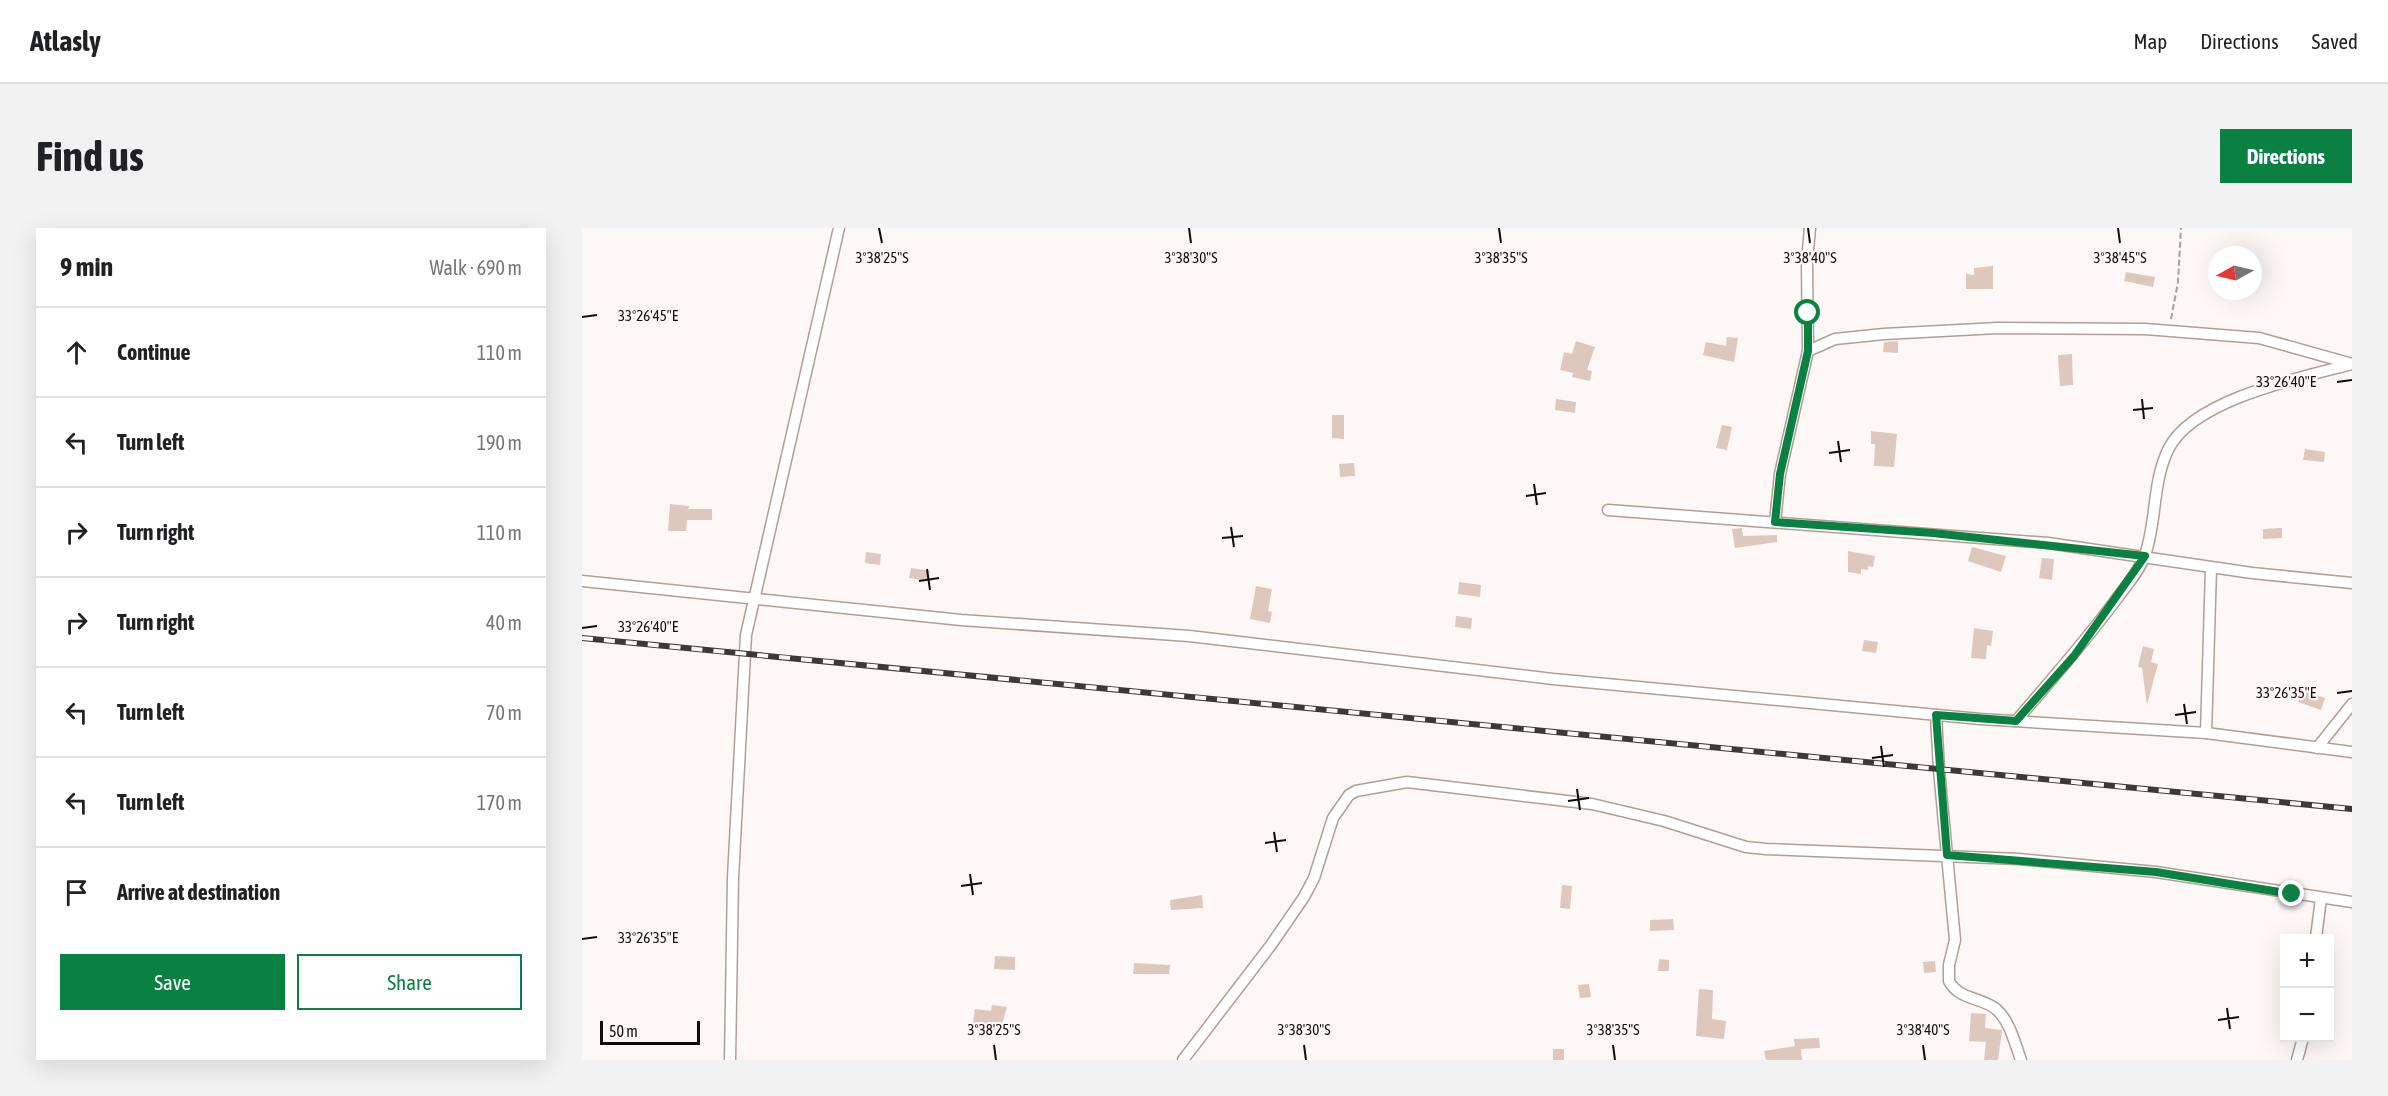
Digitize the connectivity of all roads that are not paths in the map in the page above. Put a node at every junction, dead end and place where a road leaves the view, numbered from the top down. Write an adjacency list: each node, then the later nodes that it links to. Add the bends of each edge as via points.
1 (839, 228): 11 (street)
2 (1810, 228): 3 (street)
3 (1808, 351): 4 (street, via 1835,339 1884,334 2020,328 2169,330 2259,338); 6 (street, via 1780,474)
4 (2352, 364): 7 (street, via 2248,392 2194,422 2176,437 2168,448 2160,477)
5 (1608, 510): 6 (street)
6 (1775, 522): 7 (street, via 1933,533)
7 (2145, 556): 8 (street); 14 (street, via 2074,656)
8 (2211, 568): 10 (street); 15 (street)
9 (582, 581): 11 (street)
10 (2352, 583)
11 (754, 600): 13 (street, via 1189,636 1446,668); 23 (street, via 746,635 733,878)
12 (2352, 704): 16 (street)
13 (1936, 715): 14 (street); 18 (street)
14 (2016, 721): 15 (street)
15 (2206, 734): 16 (street)
16 (2317, 748): 17 (street)
17 (2352, 752)
18 (1947, 855): 19 (street, via 2156,872); 24 (street, via 1766,849 1592,804 1407,782 1366,788 1349,795 1339,808 1304,897); 25 (street, via 1955,940 1948,966 1949,981 1960,993 1998,1010)
19 (2320, 898): 20 (street); 21 (street)
20 (2352, 902)
21 (2316, 934)
22 (2302, 1042): 26 (street)
23 (730, 1060)
24 (1183, 1060)
25 (2021, 1060)
26 (2297, 1060)

